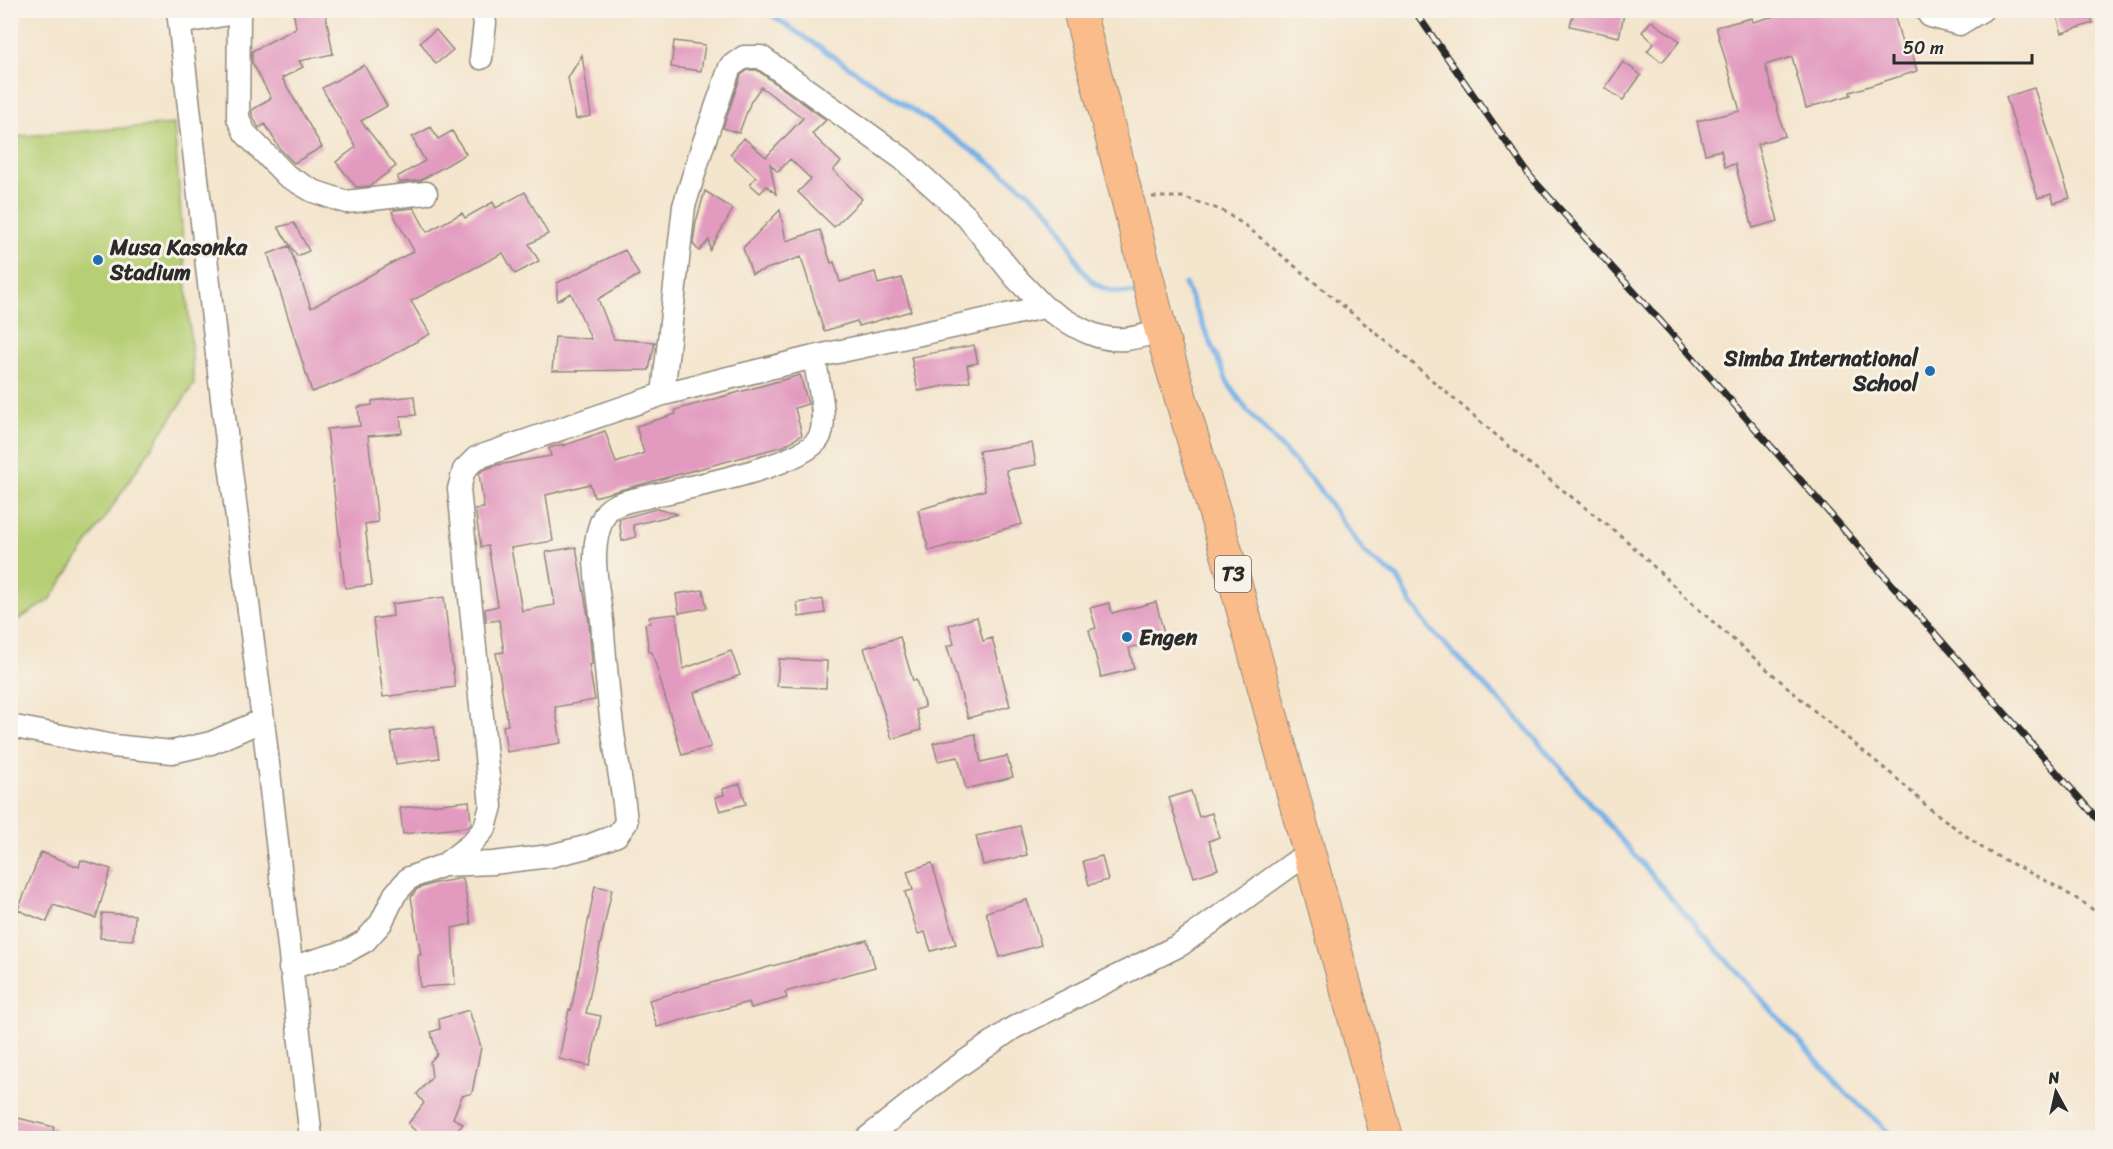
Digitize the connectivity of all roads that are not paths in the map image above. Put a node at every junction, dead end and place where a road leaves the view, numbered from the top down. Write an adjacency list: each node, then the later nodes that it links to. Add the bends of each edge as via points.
1 (482, 10): 7 (street, via 485,23)
2 (1079, 10): 10 (highway, T3)
3 (1926, 10): 4 (street, via 1930,16 1959,24)
4 (1983, 10)
5 (239, 11): 6 (street); 8 (street, via 238,118 245,133 287,176 313,191 346,202)
6 (179, 17): 13 (street)
7 (481, 58)
8 (426, 193)
9 (1044, 307): 10 (street, via 1104,339 1126,339); 11 (street); 12 (street, via 967,217 903,159 761,57 744,57 730,67 684,206)
10 (1161, 331): 15 (highway, T3)
11 (814, 357): 12 (street); 16 (street, via 824,420 819,437 810,447 789,460 622,503 606,511 598,529 594,556 605,676 626,823 617,835 550,856)
12 (663, 394): 16 (street, via 476,458 464,470 459,489 491,806 485,828)
13 (263, 720): 14 (street, via 211,742 172,752 113,746); 17 (street)
14 (10, 726)
15 (1309, 852): 19 (street, via 1180,945 1013,1028); 20 (highway, T3)
16 (444, 865): 17 (street, via 410,878 365,941 347,951)
17 (290, 968): 18 (street)
18 (311, 1138)
19 (867, 1138)
20 (1387, 1138)

